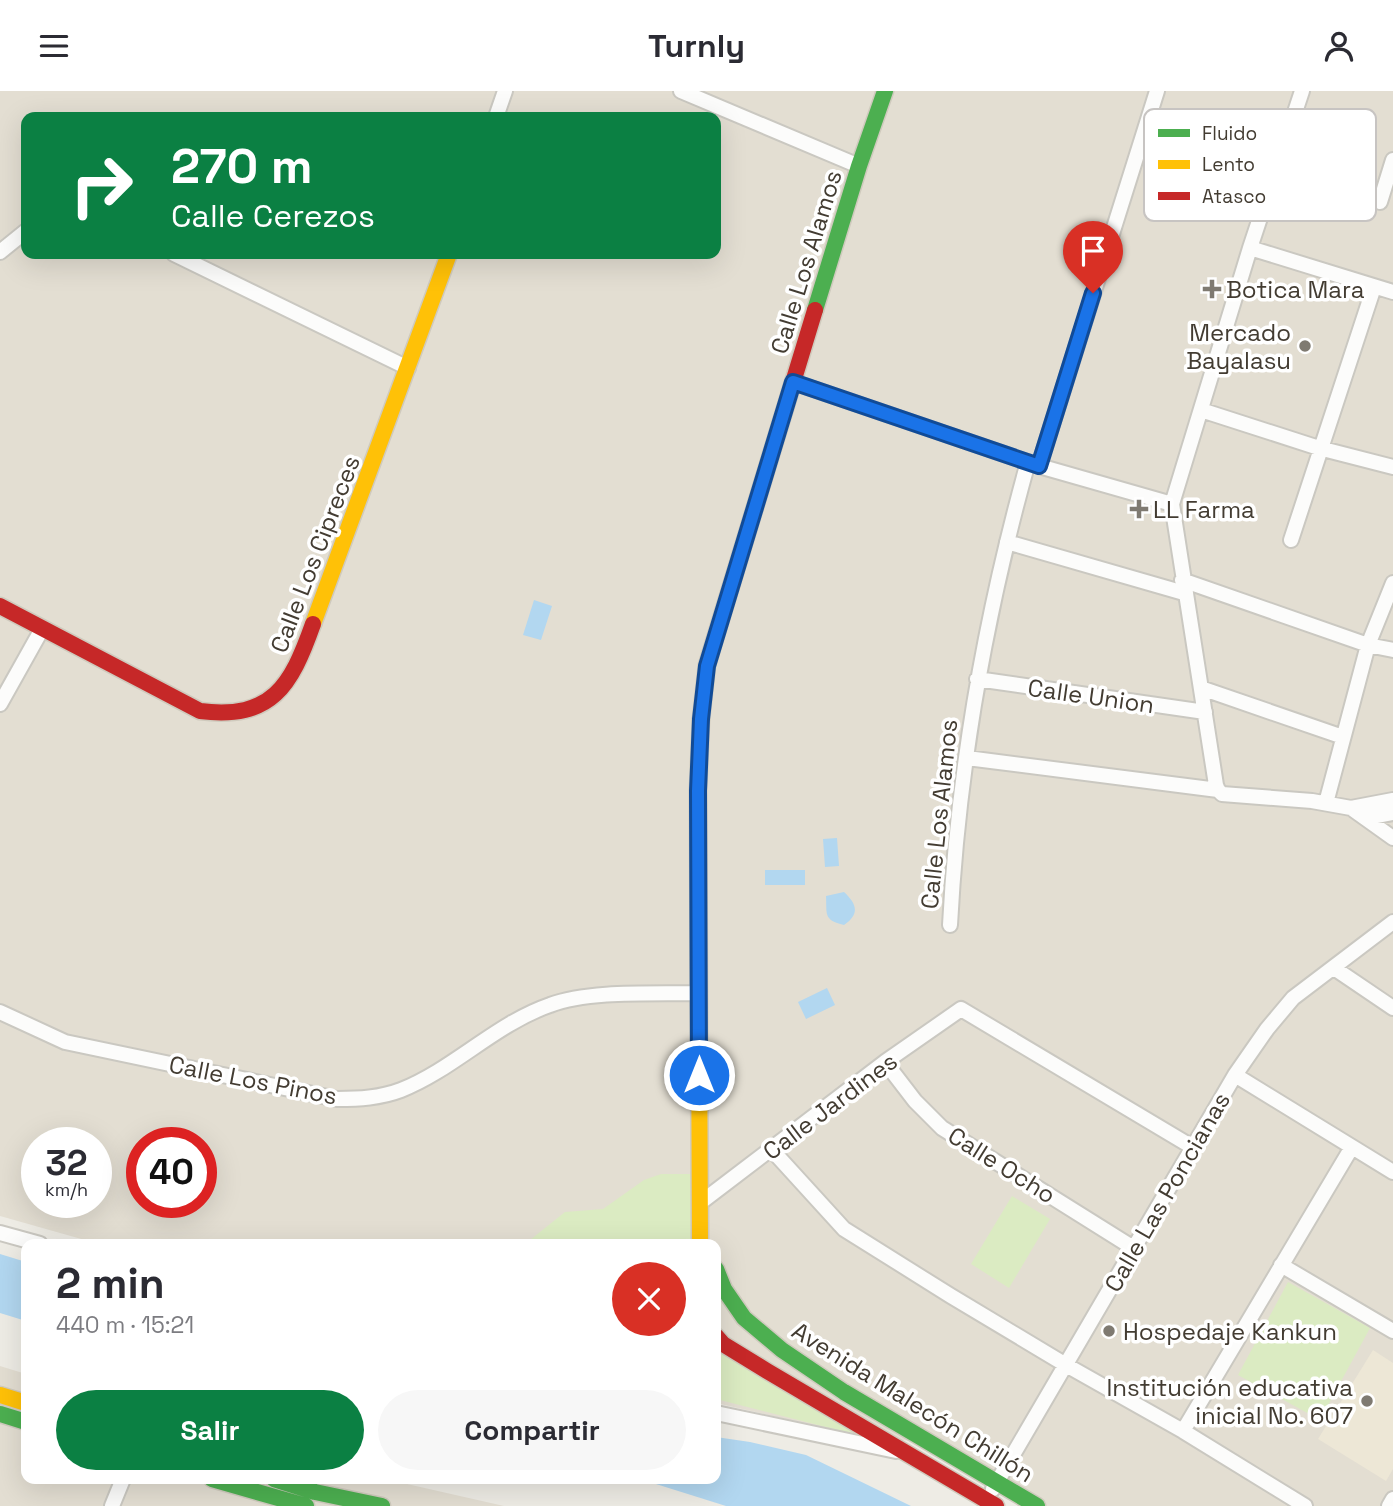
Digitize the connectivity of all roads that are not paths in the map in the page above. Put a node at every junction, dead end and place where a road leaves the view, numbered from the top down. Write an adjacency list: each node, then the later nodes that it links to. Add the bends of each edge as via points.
1 (505, 91): 8 (street)
2 (681, 91): 11 (street)
3 (885, 91): 11 (street, Calle Los Alamos)
4 (1157, 91): 6 (street, Calle Los Alamos)
5 (1302, 91): 7 (street)
6 (1151, 109)
7 (1296, 109)
8 (498, 112)
9 (1144, 130): 25 (street, Calle Los Alamos)
10 (1393, 160): 12 (street)
11 (859, 166): 22 (street, Calle Los Alamos)
12 (1380, 202)
13 (1259, 221): 15 (street)
14 (21, 235): 16 (street)
15 (1250, 248): 19 (street); 23 (street)
16 (0, 252)
17 (184, 259): 21 (street)
18 (447, 259): 21 (street, Calle Los Cipreces)
19 (1374, 287): 20 (street); 24 (street)
20 (1393, 292)
21 (408, 368): 33 (street, Calle Los Cipreces, via 299,664 280,691 256,709 227,715 201,711)
22 (793, 382): 25 (street); 52 (street, Calle Los Alamos, via 707,666 698,791)
23 (1201, 409): 24 (street); 27 (street)
24 (1320, 448): 26 (street); 28 (street)
25 (1033, 464): 27 (street); 29 (street, Calle Los Alamos)
26 (1393, 467)
27 (1172, 505): 31 (street)
28 (1291, 540)
29 (1007, 542): 31 (street); 36 (street, Calle Los Alamos)
30 (1393, 583): 34 (street)
31 (1183, 587): 34 (street); 37 (street)
32 (0, 606): 33 (street, Calle Los Cipreces)
33 (42, 629): 38 (street)
34 (1368, 645): 35 (street); 40 (street)
35 (1393, 650)
36 (978, 679): 39 (street, Calle Union); 41 (street, Calle Los Alamos)
37 (1201, 688): 39 (street); 40 (street)
38 (0, 703)
39 (1205, 712): 42 (street)
40 (1343, 737): 44 (street)
41 (967, 758): 42 (street); 50 (street, Calle Los Alamos)
42 (1218, 790): 44 (street)
43 (1393, 800): 45 (street)
44 (1326, 803): 45 (street)
45 (1351, 808): 47 (street)
46 (1393, 813): 47 (street)
47 (1366, 818): 48 (street)
48 (1393, 838)
49 (1393, 922): 51 (street, Calle Las Poncianas)
50 (950, 925)
51 (1334, 968): 53 (street); 56 (street, Calle Las Poncianas, via 1288,1003)
52 (699, 993): 54 (street, Calle Los Pinos, via 578,997 550,1004 520,1017 400,1091 347,1099 303,1094 65,1042); 61 (street, Calle Los Alamos)
53 (1393, 1008)
54 (0, 1013)
55 (885, 1062): 58 (street, Calle Jardines, via 961,1009); 59 (street, Calle Jardines); 65 (street, Calle Ocho, via 942,1128)
56 (1235, 1075): 57 (street); 58 (street, Calle Las Poncianas)
57 (1352, 1147): 60 (street); 66 (street)
58 (1194, 1148): 65 (street, Calle Las Poncianas)
59 (772, 1150): 61 (street, Calle Jardines); 70 (street, via 844,1229)
60 (1393, 1172)
61 (700, 1203): 64 (street, Calle Los Alamos)
62 (0, 1233): 63 (street)
63 (22, 1239)
64 (702, 1239)
65 (1135, 1249): 70 (street, Calle Las Poncianas)
66 (1281, 1265): 68 (street); 76 (street)
67 (721, 1282): 78 (street, Avenida Malecón Chillón, via 744,1318 782,1350 844,1392)
68 (1393, 1331)
69 (721, 1342): 77 (street, Avenida Malecón Chillón)
70 (1066, 1365): 76 (street); 78 (street, Calle Las Poncianas)
71 (0, 1395): 72 (street)
72 (21, 1401)
73 (0, 1414): 75 (street)
74 (721, 1414): 77 (street)
75 (21, 1420)
76 (1184, 1431): 89 (street)
77 (908, 1454): 84 (street, Avenida Malecón Chillón)
78 (998, 1482): 84 (street, Calle Las Poncianas); 88 (street, Avenida Malecón Chillón)
79 (121, 1484): 85 (street)
80 (223, 1484): 83 (street)
81 (290, 1484): 87 (street)
82 (1393, 1499): 90 (street)
83 (258, 1500): 86 (street)
84 (991, 1503)
85 (112, 1506)
86 (306, 1506)
87 (383, 1506)
88 (1037, 1506)
89 (1305, 1506)
90 (1389, 1506)

